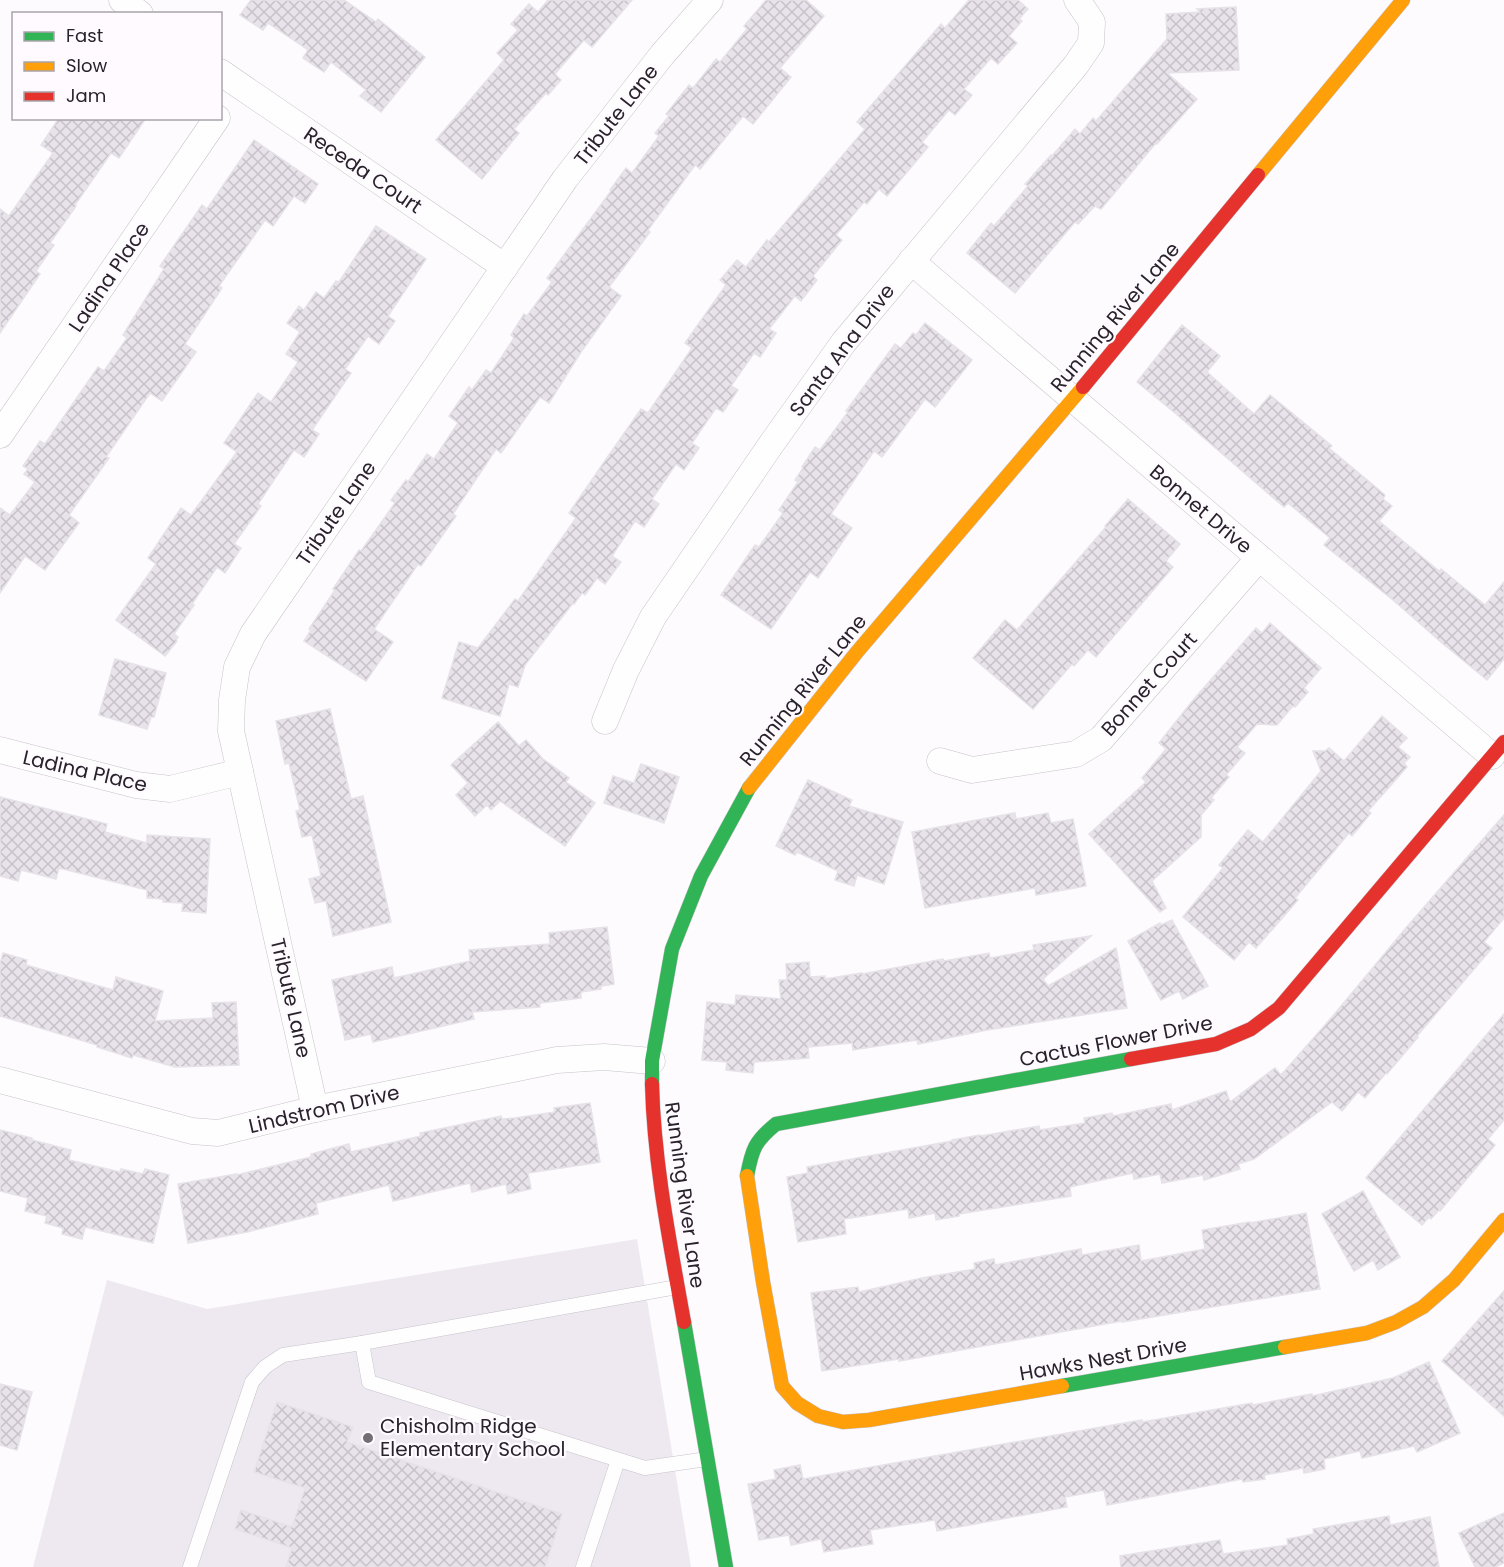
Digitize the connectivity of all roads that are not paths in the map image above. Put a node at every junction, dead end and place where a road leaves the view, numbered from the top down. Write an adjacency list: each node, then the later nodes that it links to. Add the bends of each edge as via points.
1 (122, 0): 5 (street)
2 (710, 0): 10 (street, Tribute Lane, via 566,180)
3 (1077, 0): 9 (street, Santa Ana Drive, via 1092,22 1091,43)
4 (1403, 0): 11 (street, Running River Lane)
5 (137, 12)
6 (230, 79): 7 (street); 10 (street, Receda Court)
7 (222, 107)
8 (216, 120): 12 (street, Ladina Place)
9 (911, 261): 11 (street, Bonnet Drive); 14 (street, Santa Ana Drive, via 844,342 653,617)
10 (505, 267): 18 (street, Tribute Lane, via 253,634 237,667 232,700 231,731)
11 (1073, 399): 13 (street, Bonnet Drive); 19 (street, Running River Lane, via 857,652 752,783 702,876 672,949)
12 (0, 435)
13 (1259, 558): 15 (street, Bonnet Drive); 17 (street, Bonnet Court, via 1101,739 1076,754 972,770)
14 (605, 721)
15 (1498, 749): 23 (street, Cactus Flower Drive, via 1279,1008 1251,1029 1216,1044 776,1124 761,1136 750,1154 747,1178)
16 (0, 750): 18 (street, Ladina Place, via 136,785 170,789)
17 (940, 761)
18 (240, 772): 21 (street, Tribute Lane)
19 (652, 1061): 21 (street, Lindstrom Drive, via 604,1057 557,1060); 24 (street, Running River Lane, via 653,1118)
20 (0, 1080): 21 (street, Lindstrom Drive, via 192,1131 218,1133)
21 (315, 1109)
22 (1504, 1220): 23 (street, Hawks Nest Drive, via 1454,1280 1423,1308 1367,1333 869,1420 843,1422 818,1416 797,1403 782,1386)
23 (764, 1282)
24 (677, 1287): 25 (lane); 26 (street, Running River Lane)
25 (362, 1342): 27 (lane, via 369,1382); 28 (lane, via 283,1355 252,1382)
26 (707, 1459): 27 (lane, via 645,1468); 30 (street, Running River Lane)
27 (618, 1460): 29 (lane)
28 (190, 1567)
29 (583, 1567)
30 (726, 1567)

